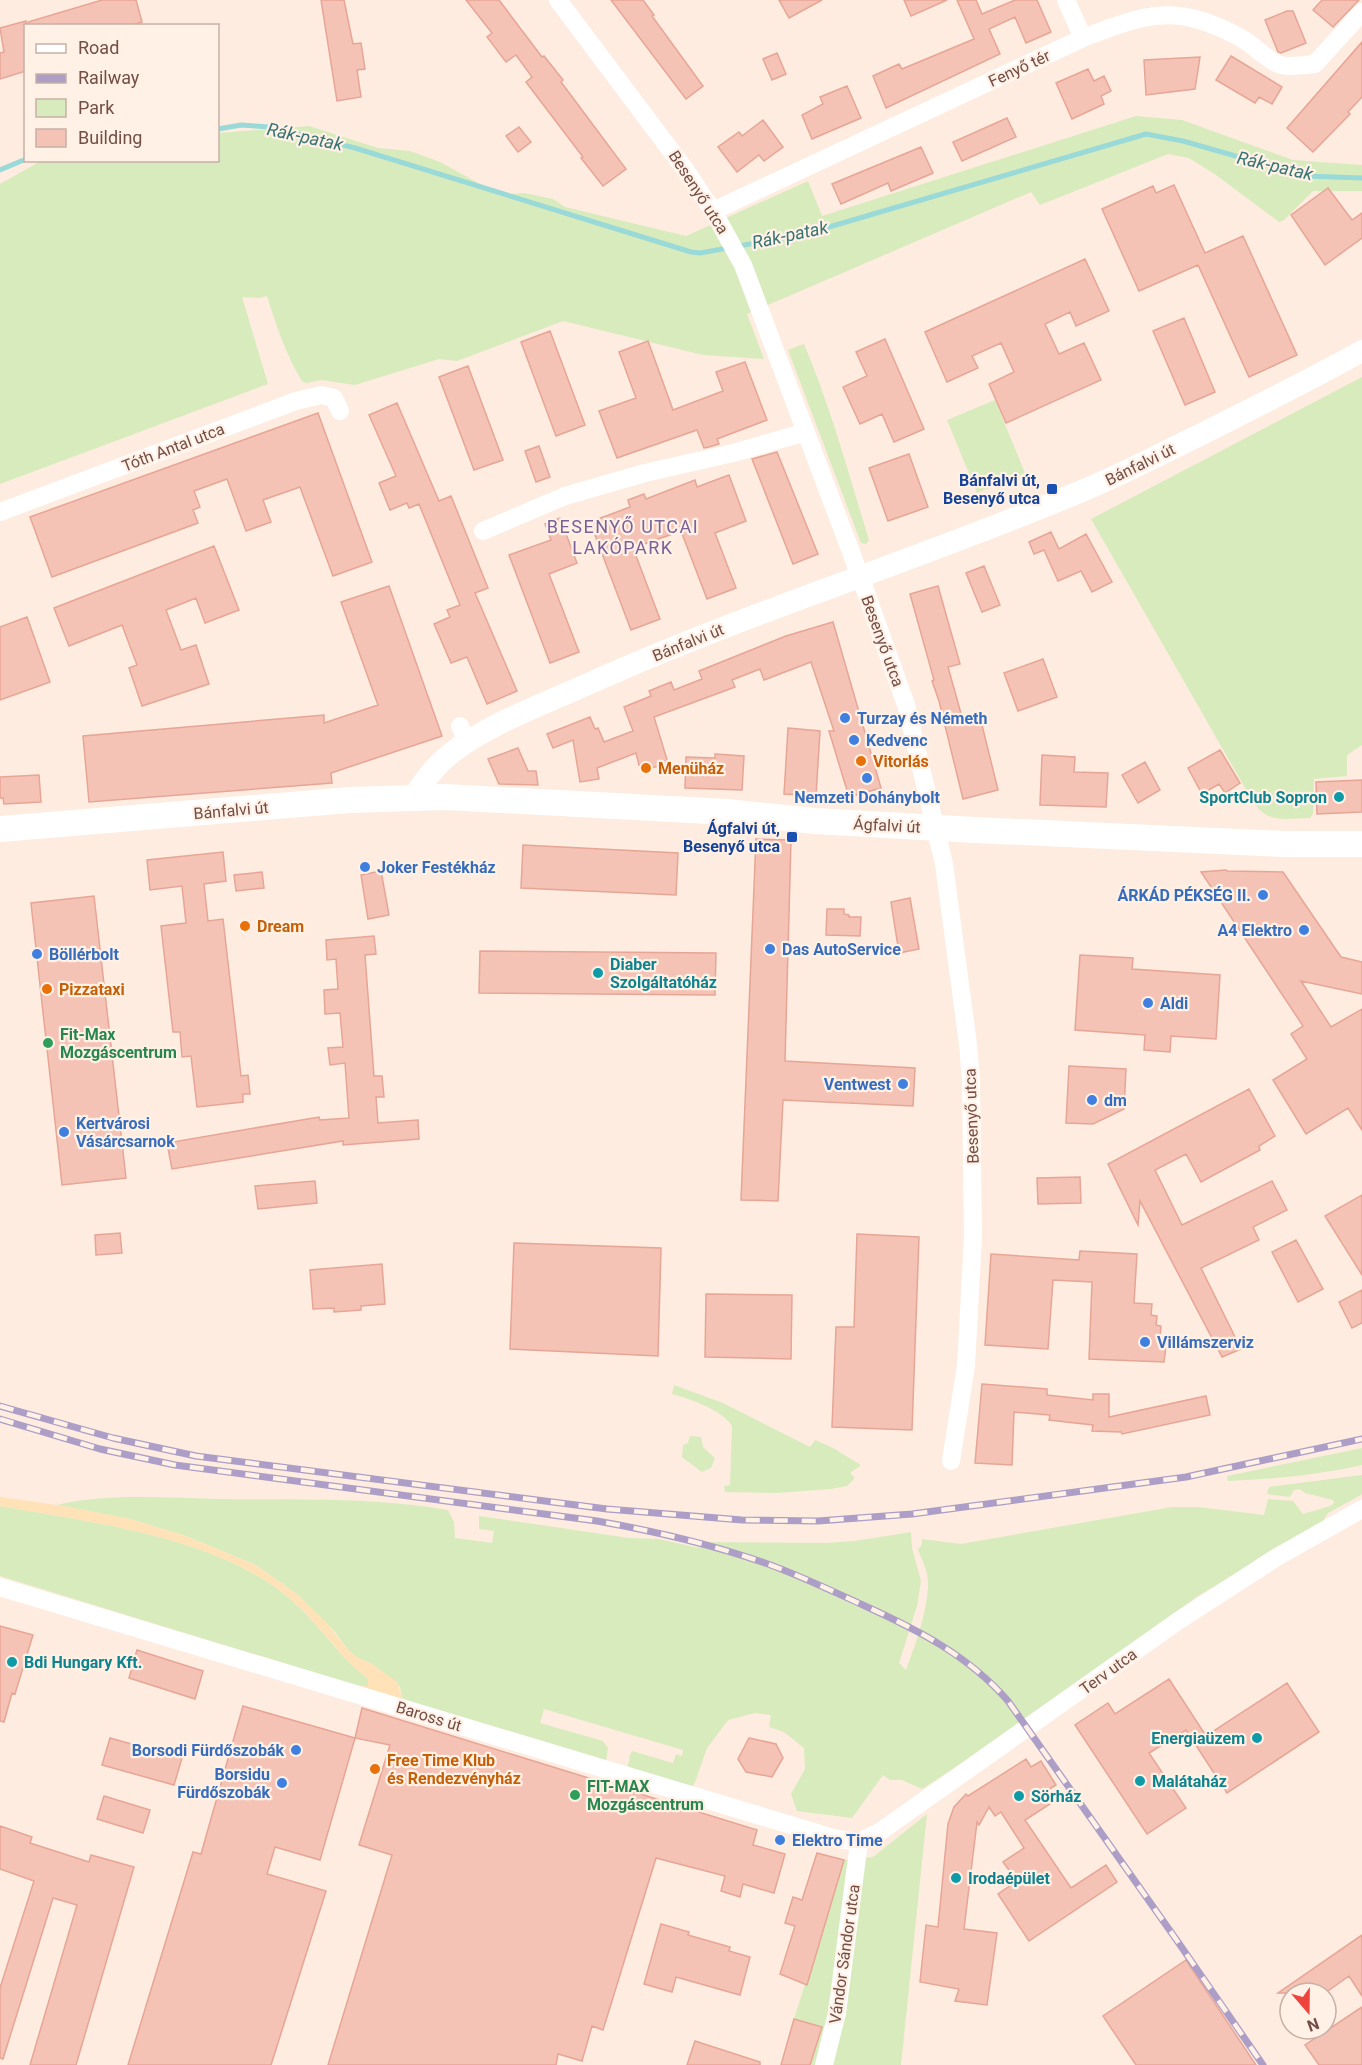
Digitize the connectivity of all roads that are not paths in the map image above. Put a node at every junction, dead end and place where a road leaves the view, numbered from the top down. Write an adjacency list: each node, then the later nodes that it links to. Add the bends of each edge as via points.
1 (558, 0): 5 (street, Besenyő utca)
2 (1066, 0): 4 (street)
3 (1362, 12): 4 (street, Fenyő tér, via 1315,64 1280,66 1242,38 1196,19 1170,14 1144,17)
4 (1083, 38): 5 (street, Fenyő tér)
5 (713, 211): 8 (street, Besenyő utca, via 742,265)
6 (1362, 351): 11 (street, Bánfalvi út, via 1079,493)
7 (340, 411): 9 (street, Tóth Antal utca, via 334,399 321,394 296,401)
8 (806, 432): 10 (street, via 565,496); 11 (street, Besenyő utca)
9 (0, 512)
10 (483, 531)
11 (860, 576): 12 (street, Bánfalvi út, via 631,665 505,722 464,734); 13 (street, Besenyő utca, via 906,705)
12 (413, 798): 13 (main road, Ágfalvi út, via 494,798); 14 (main road, Bánfalvi út)
13 (936, 827): 15 (main road, Ágfalvi út, via 1284,844); 16 (street, Besenyő utca, via 968,1044 973,1145 966,1366)
14 (0, 829)
15 (1362, 844)
16 (951, 1461)
17 (1362, 1509): 19 (street, Terv utca, via 1277,1557 1178,1621 881,1831)
18 (0, 1587): 19 (street, Baross út)
19 (859, 1842): 20 (street, Vándor Sándor utca, via 837,2013)
20 (824, 2065)

